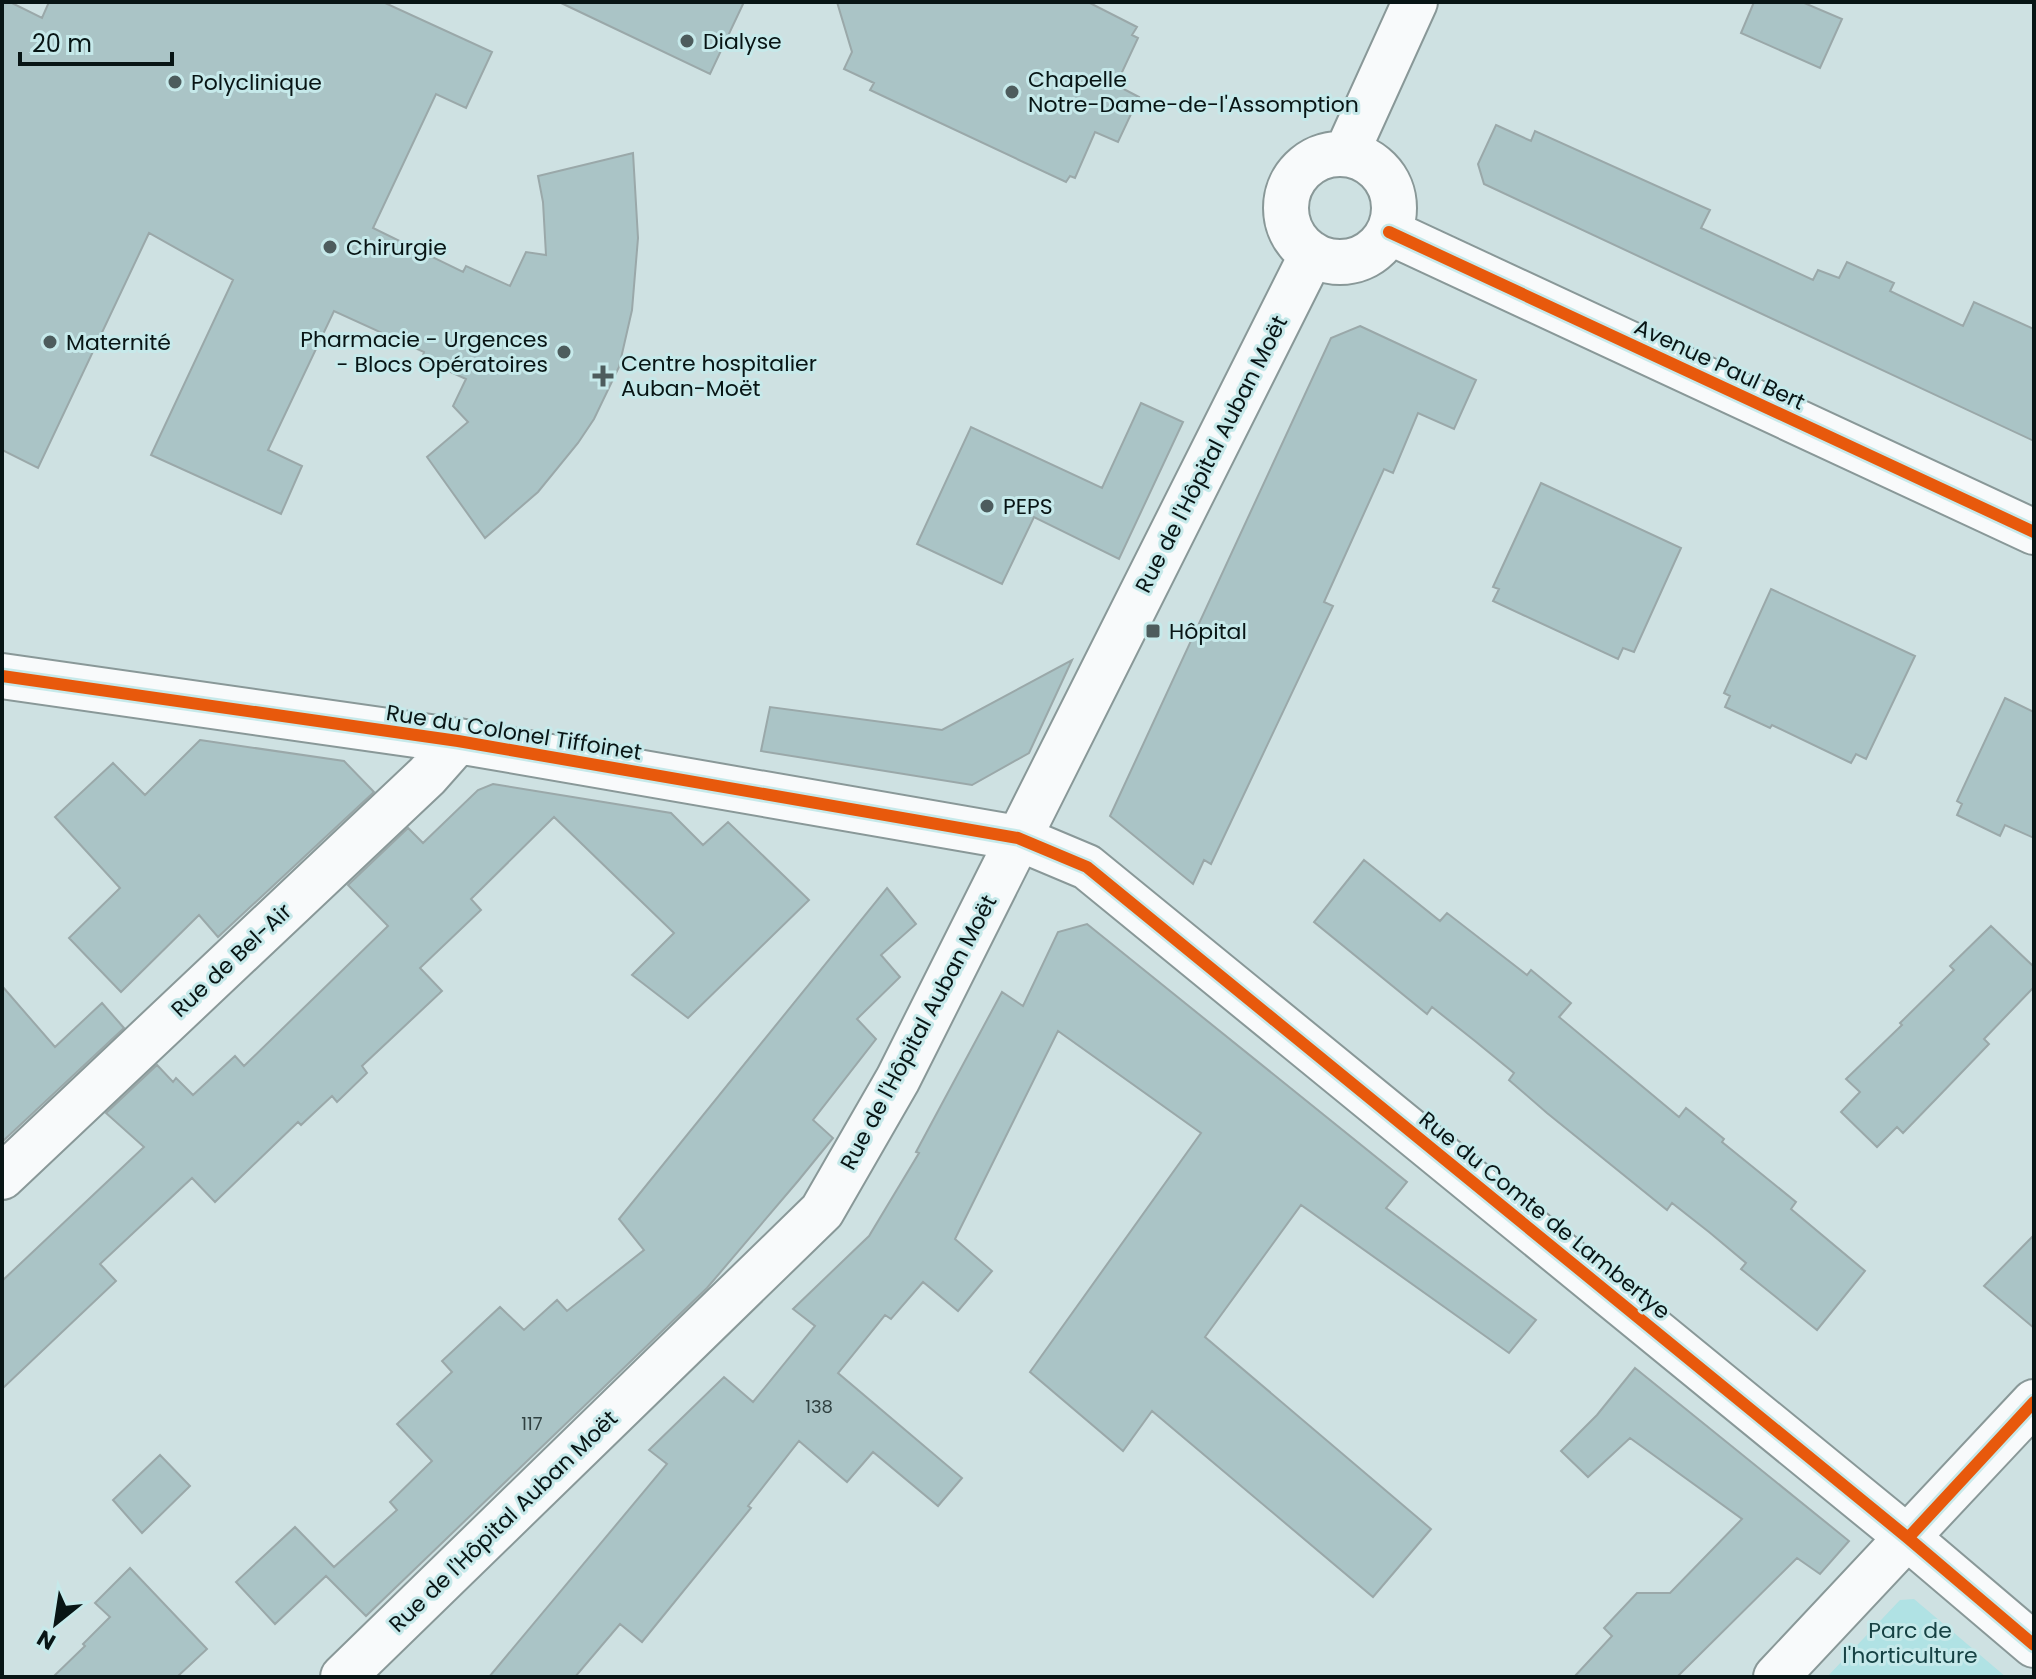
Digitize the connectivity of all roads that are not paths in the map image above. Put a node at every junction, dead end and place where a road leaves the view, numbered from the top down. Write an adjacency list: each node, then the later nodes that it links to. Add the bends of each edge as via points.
1 (1415, 2): 2 (street)
2 (1346, 154): 3 (street, via 1367,161 1384,177 1394,214); 4 (street, via 1309,164 1293,181 1287,198 1287,221 1295,239)
3 (1389, 232): 4 (street, via 1370,253 1353,261); 5 (street, Avenue Paul Bert)
4 (1312, 254): 8 (street, Rue de l'Hôpital Auban Moët)
5 (2034, 532)
6 (2, 676): 7 (street, Rue du Colonel Tiffoinet)
7 (458, 741): 8 (street, Rue du Colonel Tiffoinet); 9 (street, Rue de Bel-Air)
8 (1018, 838): 11 (street, Rue du Comte de Lambertye, via 1087,867); 13 (street, Rue de l'Hôpital Auban Moët, via 898,1079 822,1211)
9 (2, 1177)
10 (2034, 1402): 11 (street)
11 (1908, 1538): 12 (street, Rue du Comte de Lambertye); 14 (street)
12 (2034, 1645)
13 (343, 1677)
14 (1776, 1677)

